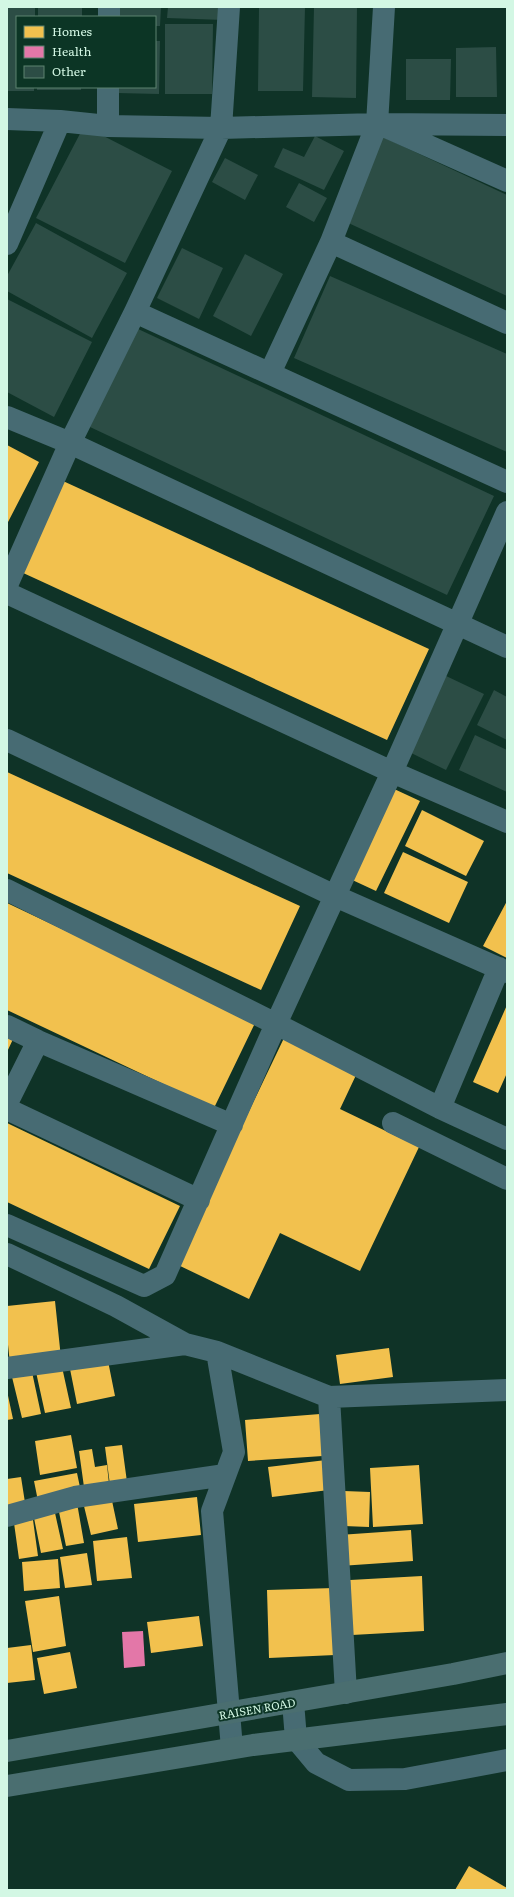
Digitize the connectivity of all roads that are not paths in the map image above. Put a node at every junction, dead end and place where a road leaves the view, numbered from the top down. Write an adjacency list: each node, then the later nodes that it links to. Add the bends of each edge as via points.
1 (229, 7): 9 (street)
2 (384, 7): 6 (street)
3 (108, 88): 8 (street)
4 (7, 120): 5 (street)
5 (60, 121): 8 (street); 12 (street)
6 (377, 124): 7 (street); 9 (street); 10 (street); 11 (street)
7 (507, 125)
8 (108, 126): 9 (street)
9 (221, 128): 13 (street)
10 (507, 181)
11 (331, 242): 14 (street); 15 (street)
12 (7, 244)
13 (135, 312): 15 (street); 17 (street)
14 (507, 323)
15 (270, 373): 18 (street)
16 (7, 417): 17 (street)
17 (70, 443): 20 (street); 22 (street)
18 (507, 482)
19 (507, 512): 22 (street)
20 (7, 585)
21 (7, 593): 25 (street)
22 (457, 623): 23 (street); 25 (street)
23 (507, 647)
24 (7, 740): 28 (street)
25 (392, 772): 26 (street); 28 (street)
26 (507, 822)
27 (7, 890): 30 (street)
28 (335, 896): 29 (street); 30 (street)
29 (503, 970): 34 (street)
30 (276, 1024): 34 (street); 37 (street)
31 (7, 1026): 32 (street)
32 (38, 1041): 33 (street); 37 (street)
33 (7, 1103)
34 (440, 1108): 38 (street)
35 (7, 1109): 40 (street)
36 (393, 1123): 39 (street)
37 (232, 1125): 40 (street)
38 (507, 1139)
39 (507, 1180)
40 (199, 1200): 41 (street, via 165,1275 144,1286)
41 (7, 1225)
42 (7, 1254): 43 (street, via 116,1306)
43 (185, 1344): 44 (street); 45 (street)
44 (217, 1352): 47 (street); 48 (street, via 234,1452)
45 (7, 1368)
46 (507, 1390): 47 (street)
47 (329, 1398): 51 (street)
48 (225, 1475): 49 (street, via 75,1497); 53 (street, via 212,1511)
49 (7, 1516)
50 (507, 1663): 51 (main road, RAISEN ROAD)
51 (346, 1693): 52 (main road, RAISEN ROAD)
52 (293, 1702): 53 (main road, RAISEN ROAD); 55 (street)
53 (229, 1713): 56 (street); 57 (main road, RAISEN ROAD)
54 (507, 1714): 55 (main road)
55 (296, 1739): 56 (main road); 58 (street, via 316,1764 349,1780 405,1779)
56 (232, 1748): 59 (main road)
57 (7, 1751)
58 (507, 1760)
59 (7, 1786)

